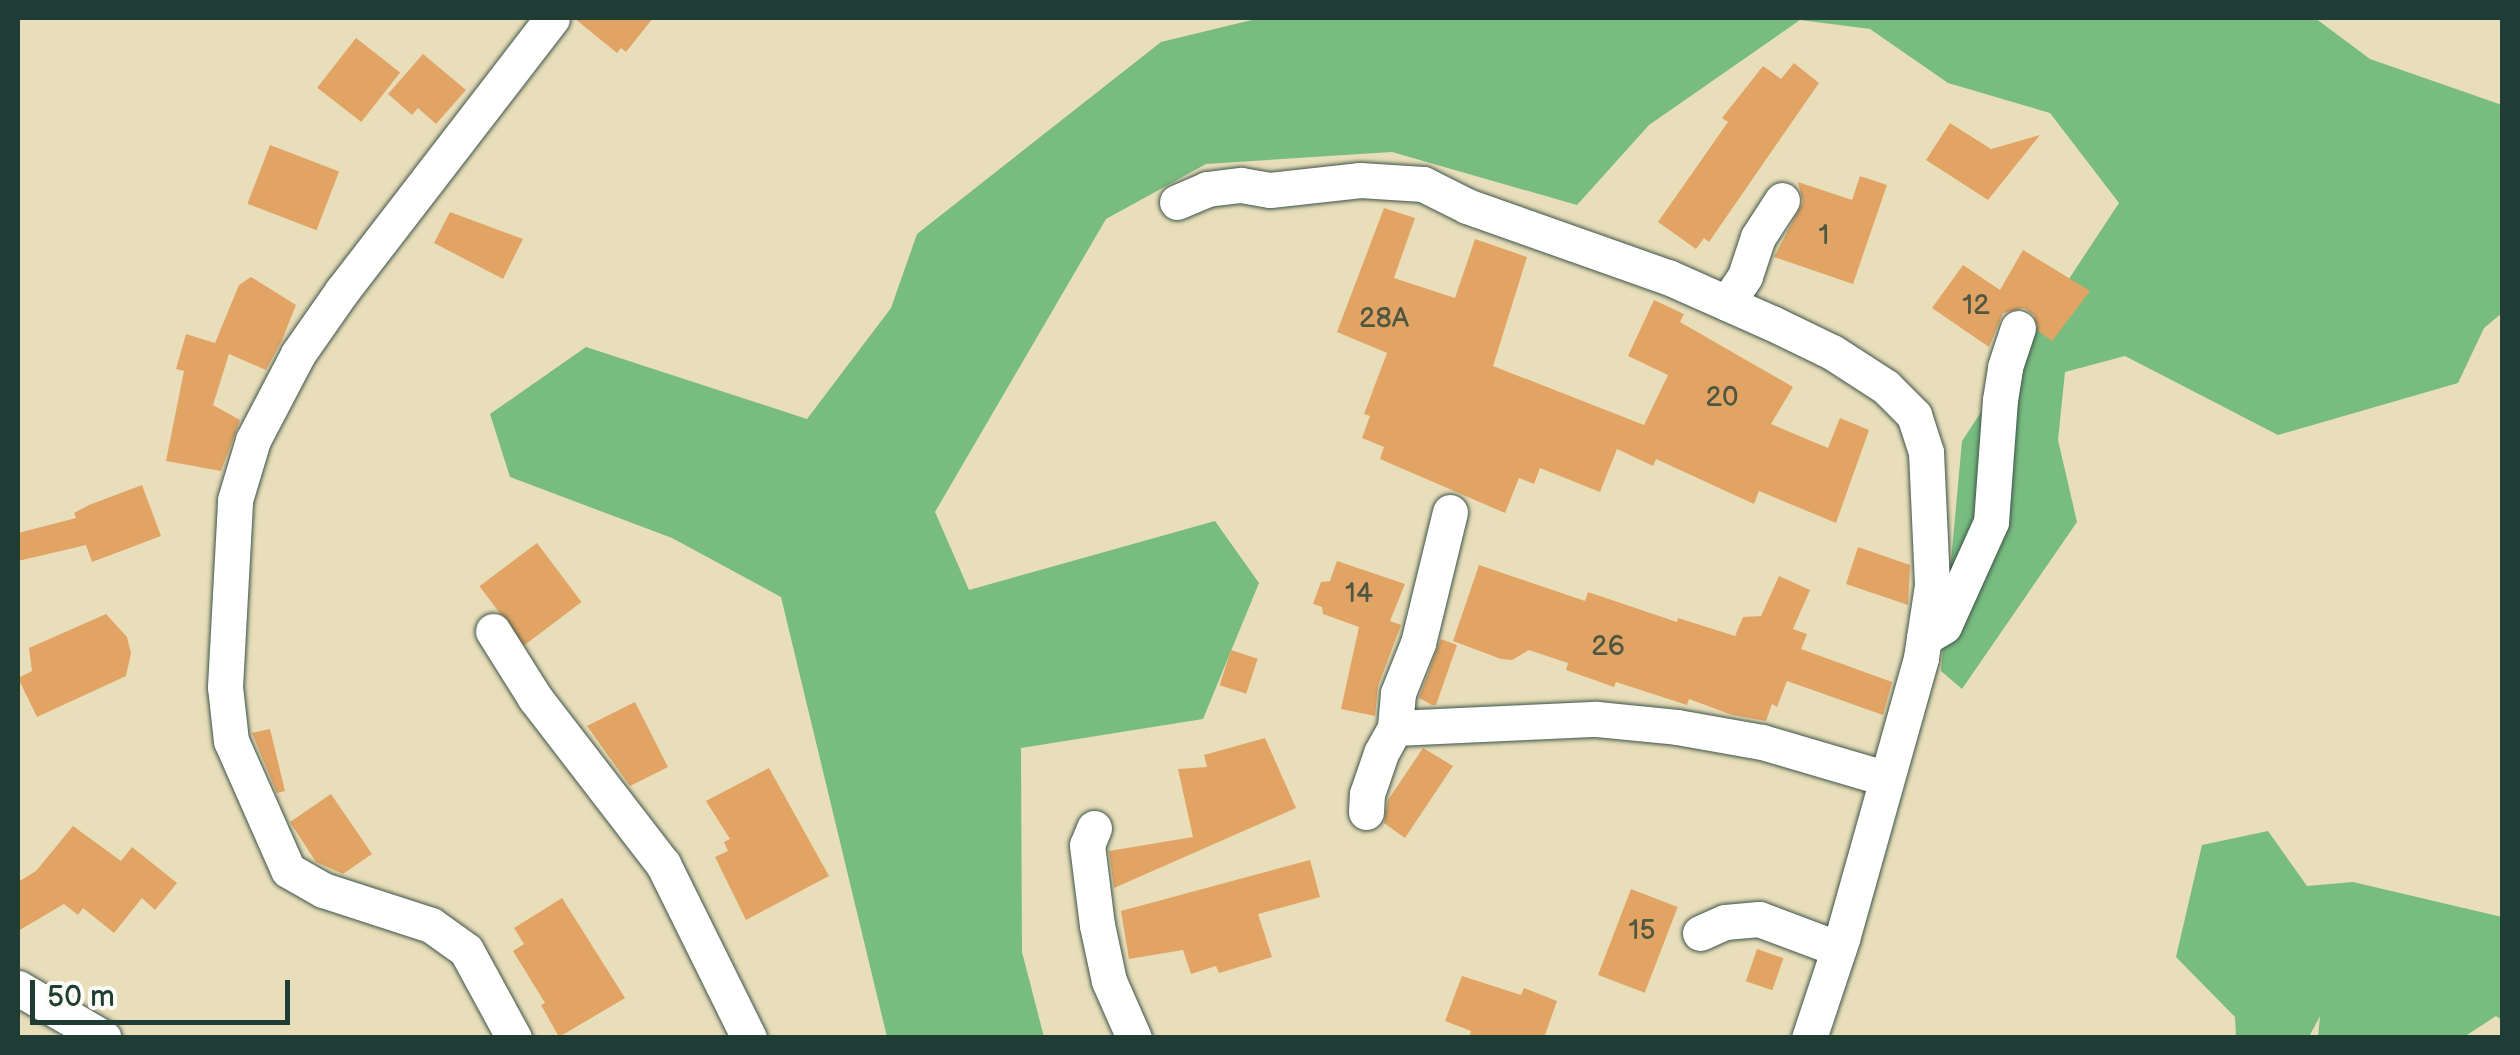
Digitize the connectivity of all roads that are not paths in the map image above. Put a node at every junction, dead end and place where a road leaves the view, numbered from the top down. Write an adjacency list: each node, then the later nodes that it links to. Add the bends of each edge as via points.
1 (552, 18): 17 (street, via 331,306 253,440 235,500 226,688 231,740 288,870 323,890 432,925 466,950)
2 (1782, 200): 4 (street)
3 (1178, 202): 4 (street, via 1241,185 1270,190 1391,179 1423,184)
4 (1727, 303): 8 (street, via 1832,352 1886,386 1914,415 1926,452 1930,515 1932,585)
5 (2018, 328): 8 (street, via 2002,383 1991,522 1944,626)
6 (1450, 512): 9 (street, via 1418,643 1398,692)
7 (493, 631): 18 (street, via 535,698 663,864)
8 (1924, 638): 10 (street)
9 (1395, 728): 10 (street, via 1645,724 1762,742); 11 (street, via 1381,753)
10 (1884, 778): 14 (street)
11 (1366, 812)
12 (1094, 828): 19 (street, via 1087,845 1096,924 1109,981)
13 (1700, 933): 14 (street, via 1760,919)
14 (1839, 948): 20 (street)
15 (18, 988): 16 (street)
16 (104, 1038)
17 (514, 1038)
18 (749, 1038)
19 (1134, 1038)
20 (1809, 1038)

